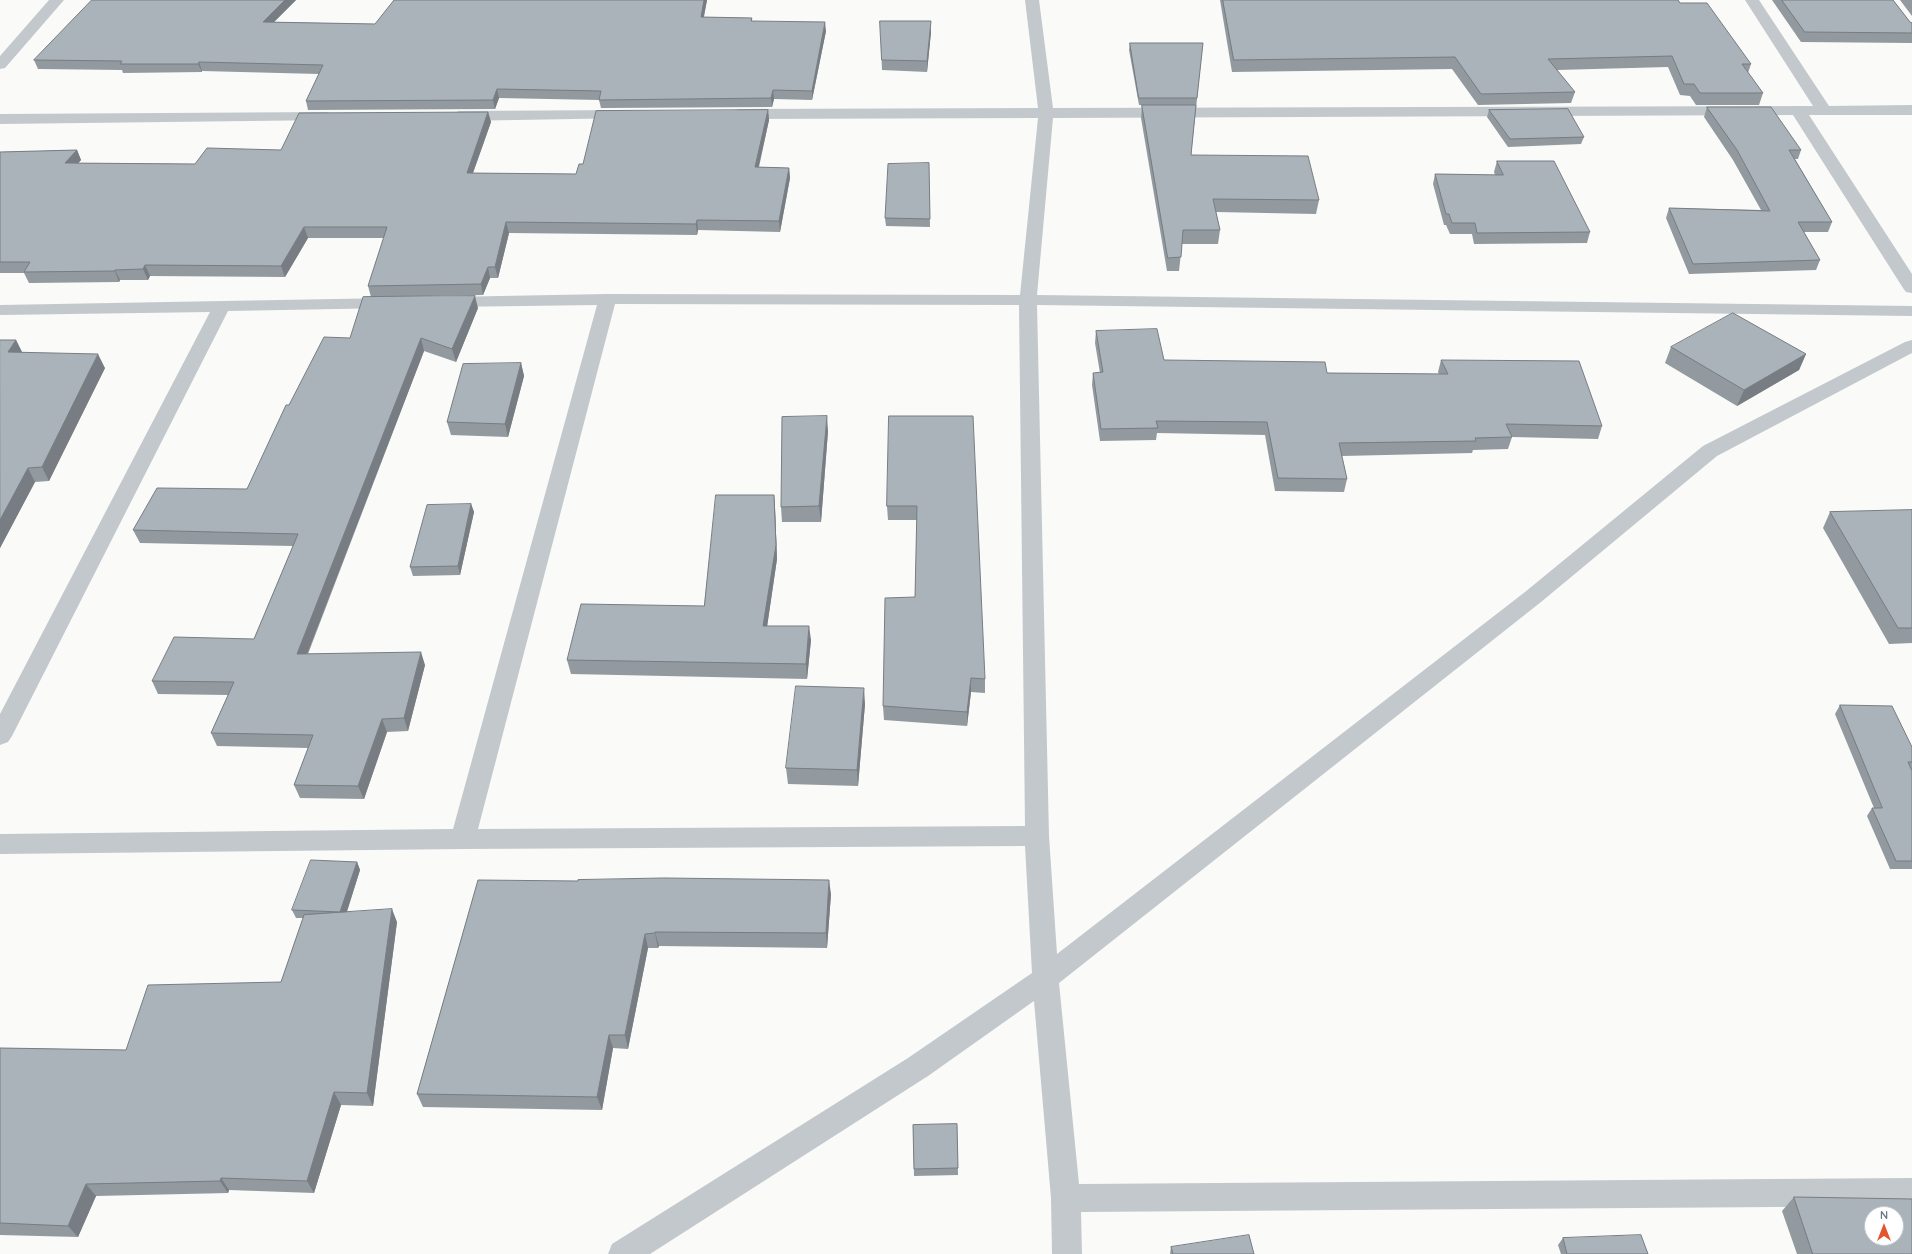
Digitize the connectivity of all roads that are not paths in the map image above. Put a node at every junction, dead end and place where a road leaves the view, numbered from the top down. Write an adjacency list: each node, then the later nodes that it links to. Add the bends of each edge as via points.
1 (57, 0): 4 (street)
2 (1032, 0): 8 (street)
3 (1752, 0): 6 (street)
4 (0, 65)
5 (1798, 110): 6 (street); 8 (street); 14 (street)
6 (1824, 110): 7 (street)
7 (1912, 110)
8 (1046, 112): 9 (street); 16 (street)
9 (727, 114)
10 (639, 115): 11 (street)
11 (447, 116)
12 (344, 117): 13 (street)
13 (0, 119)
14 (1912, 288)
15 (607, 299): 16 (street); 18 (street); 25 (street)
16 (1028, 300): 21 (street); 24 (street)
17 (410, 302): 19 (street)
18 (434, 302)
19 (222, 306): 20 (street); 23 (street)
20 (0, 310)
21 (1912, 311)
22 (1912, 346): 27 (street, via 1710,451 1533,597)
23 (0, 736)
24 (1037, 836): 25 (street); 27 (street)
25 (463, 839): 26 (street)
26 (0, 844)
27 (1045, 978): 29 (street); 30 (street, via 918,1067)
28 (1912, 1192): 29 (street)
29 (1066, 1198): 31 (street)
30 (623, 1254)
31 (1067, 1254)

